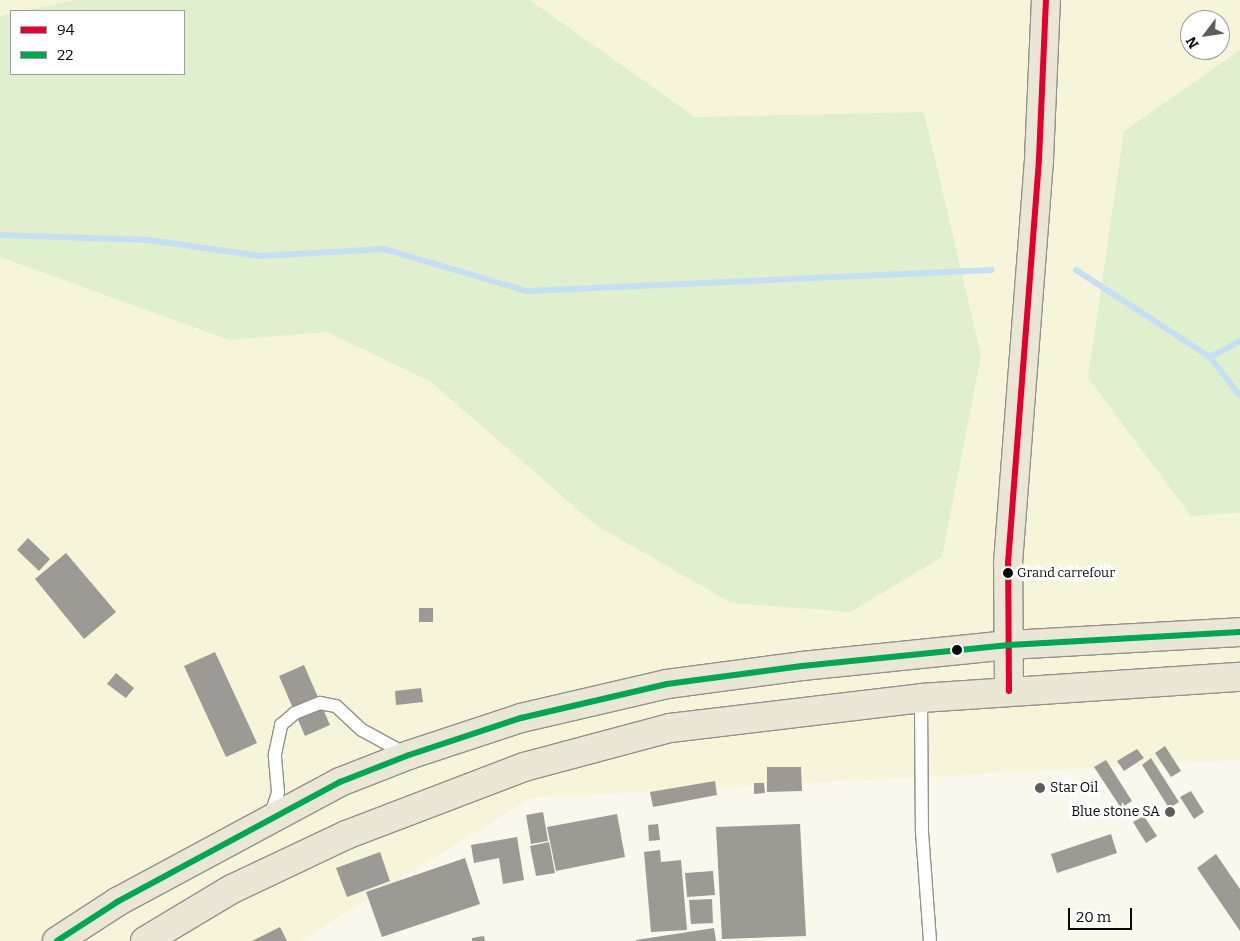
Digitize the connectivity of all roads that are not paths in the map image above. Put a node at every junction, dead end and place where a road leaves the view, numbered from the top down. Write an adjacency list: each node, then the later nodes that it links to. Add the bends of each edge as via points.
1 (1046, 0): 3 (main road, via 1039,159 1008,563)
2 (1240, 632): 3 (main road)
3 (1009, 645): 5 (main road); 7 (main road, via 802,666 667,684 522,718)
4 (1240, 677): 5 (main road)
5 (1009, 691): 6 (main road)
6 (922, 698): 10 (main road, via 670,728 524,767 346,835 232,889); 11 (lane, via 922,832)
7 (409, 755): 8 (main road, via 340,782); 8 (lane, via 362,730 336,706 320,703 295,713 281,725 275,754 278,792)
8 (270, 817): 9 (main road, via 117,902)
9 (57, 941)
10 (145, 941)
11 (930, 941)

